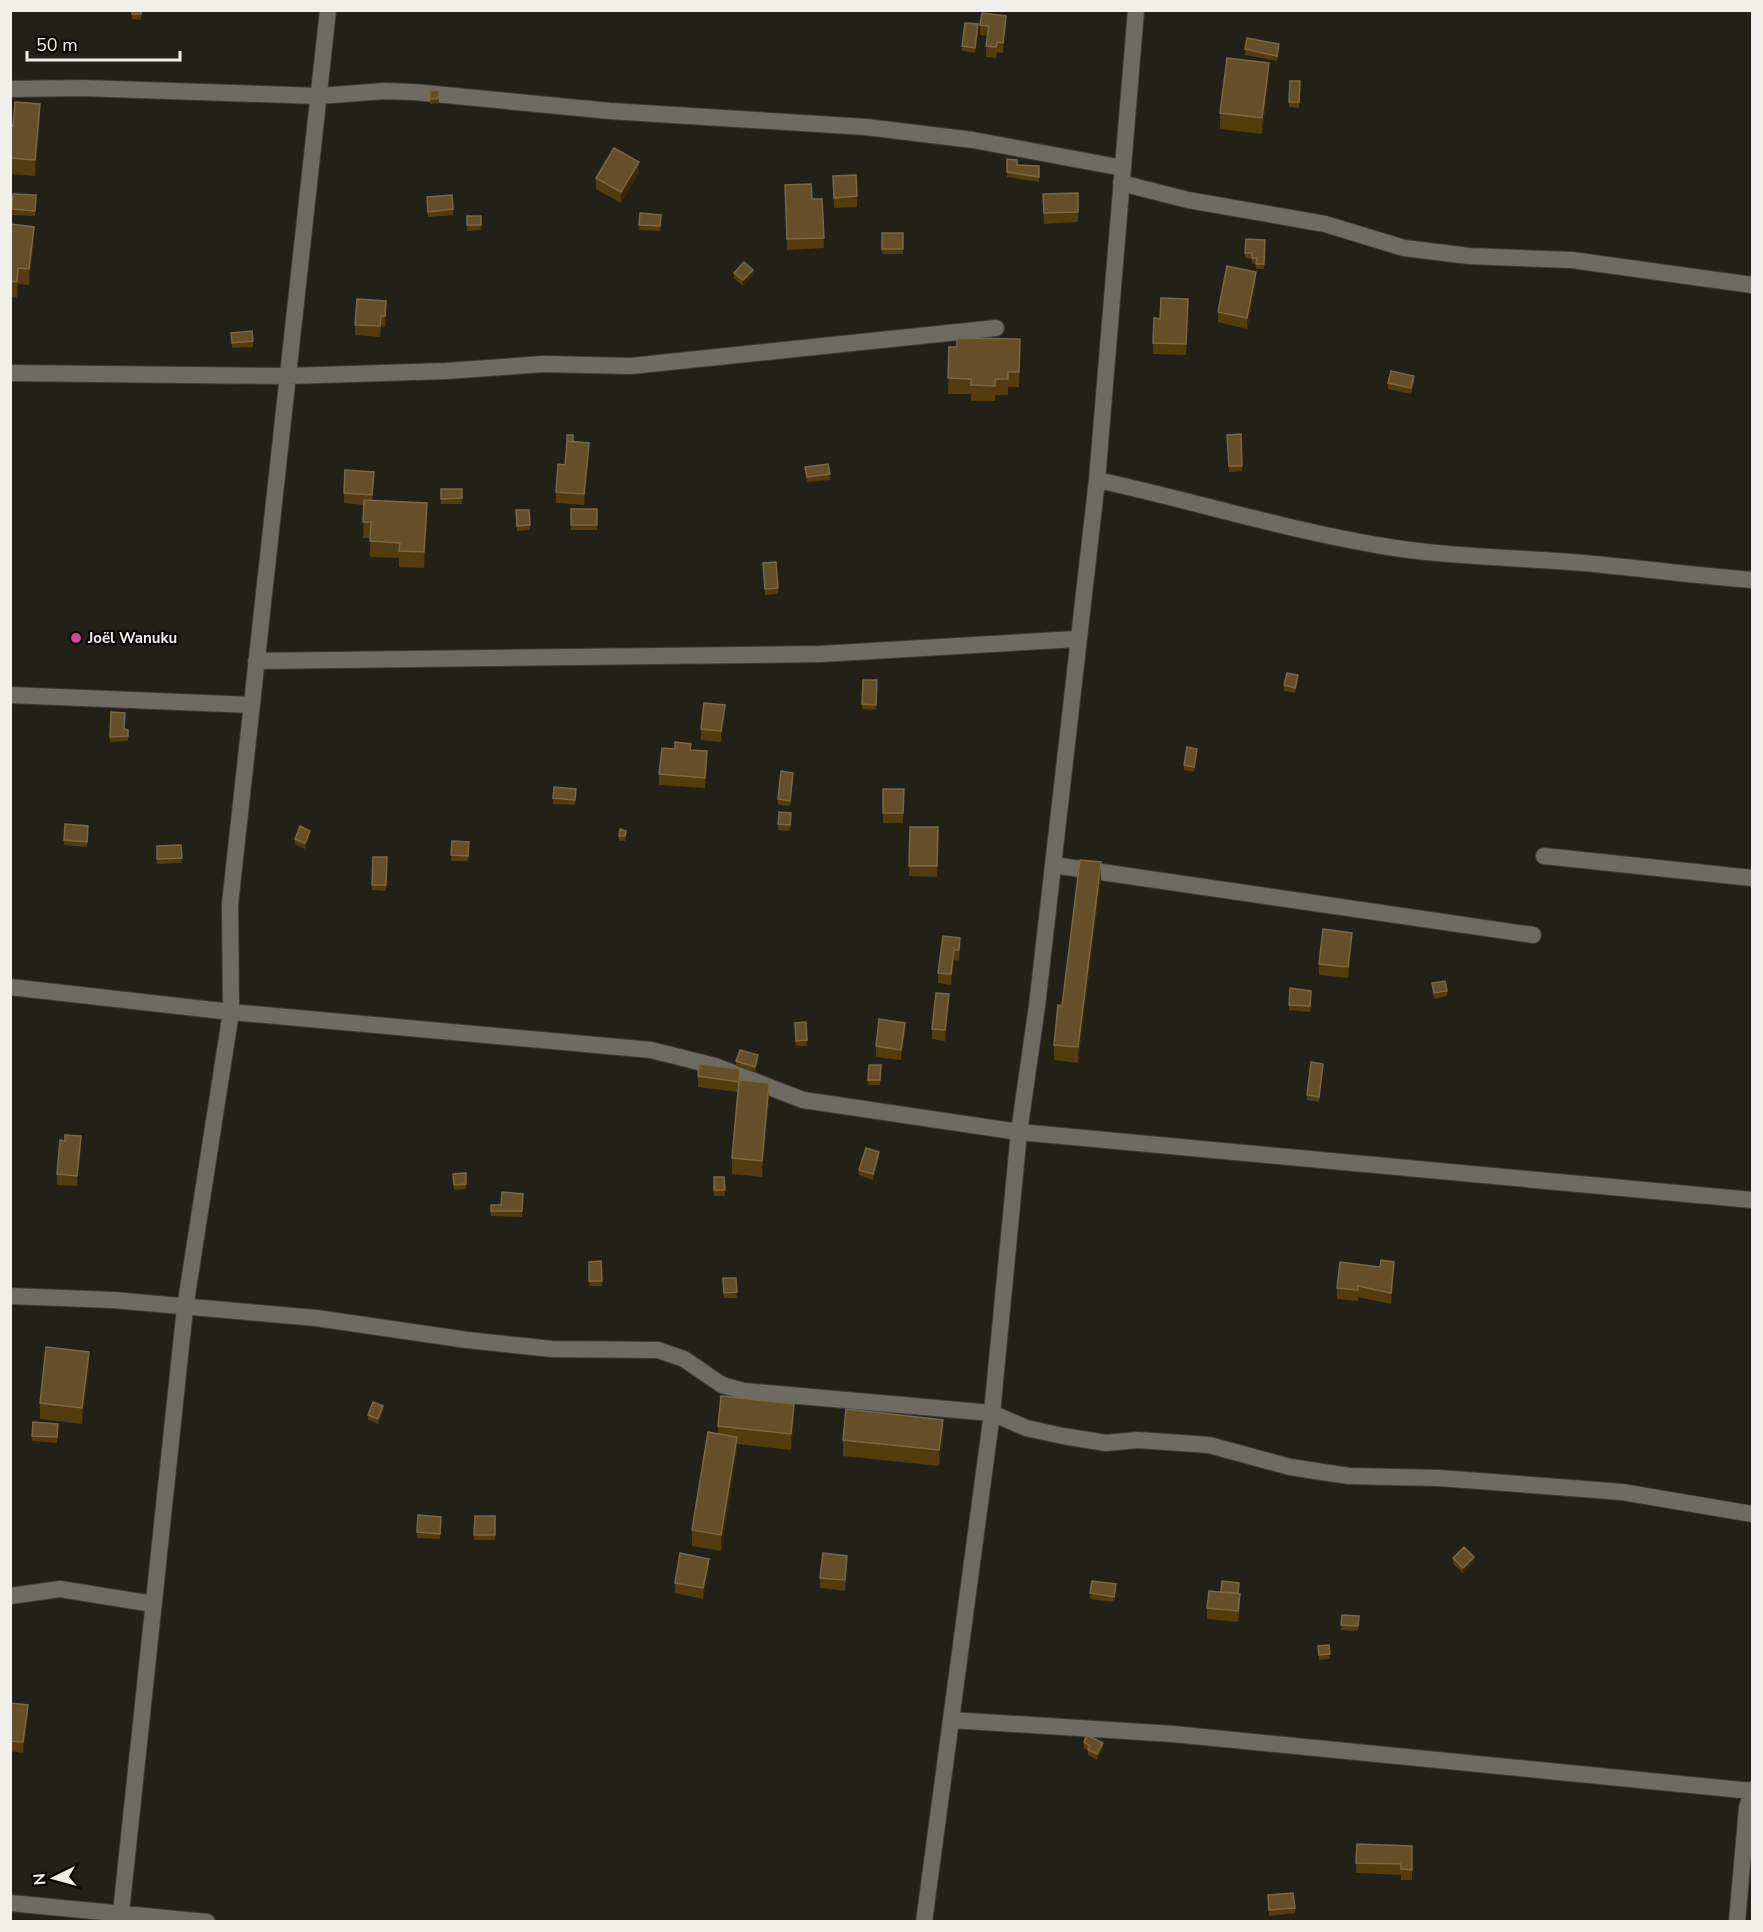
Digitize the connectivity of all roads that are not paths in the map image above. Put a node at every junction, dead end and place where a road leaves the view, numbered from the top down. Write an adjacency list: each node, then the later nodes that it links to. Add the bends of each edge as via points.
1 (328, 10): 4 (street)
2 (1136, 10): 5 (street)
3 (10, 89): 4 (street)
4 (319, 96): 5 (street, via 414,92 610,111 866,127 973,140); 9 (street)
5 (1122, 176): 6 (street, via 1188,200 1325,224 1404,248 1469,256 1572,260); 10 (street)
6 (1752, 285)
7 (996, 328): 9 (street, via 631,366 544,364)
8 (10, 373): 9 (street)
9 (288, 376): 13 (street)
10 (1097, 480): 11 (street, via 1302,531 1377,545 1492,559 1594,564); 12 (street)
11 (1752, 580)
12 (1077, 639): 13 (street, via 820,654); 17 (street)
13 (256, 661): 15 (street)
14 (10, 695): 15 (street)
15 (252, 705): 21 (street, via 230,904)
16 (1544, 856): 18 (street)
17 (1053, 865): 19 (street); 22 (street)
18 (1752, 878)
19 (1533, 935)
20 (10, 987): 21 (street)
21 (231, 1012): 22 (street, via 651,1050 705,1063 803,1100); 25 (street)
22 (1019, 1132): 23 (street); 26 (street)
23 (1752, 1200)
24 (10, 1296): 25 (street, via 113,1300)
25 (185, 1308): 26 (street, via 316,1318 552,1349 658,1350 684,1359 723,1385 744,1391); 29 (street)
26 (992, 1413): 27 (street, via 1026,1428 1063,1436 1106,1443 1138,1440 1209,1445 1290,1467 1349,1476 1581,1488); 30 (street)
27 (1752, 1514)
28 (10, 1596): 29 (street, via 60,1590)
29 (153, 1604): 34 (street)
30 (951, 1720): 31 (street, via 1173,1734); 36 (street)
31 (1752, 1791): 32 (street)
32 (1750, 1809): 37 (street)
33 (10, 1904): 34 (street)
34 (121, 1917): 35 (street)
35 (207, 1922)
36 (924, 1922)
37 (1737, 1922)

